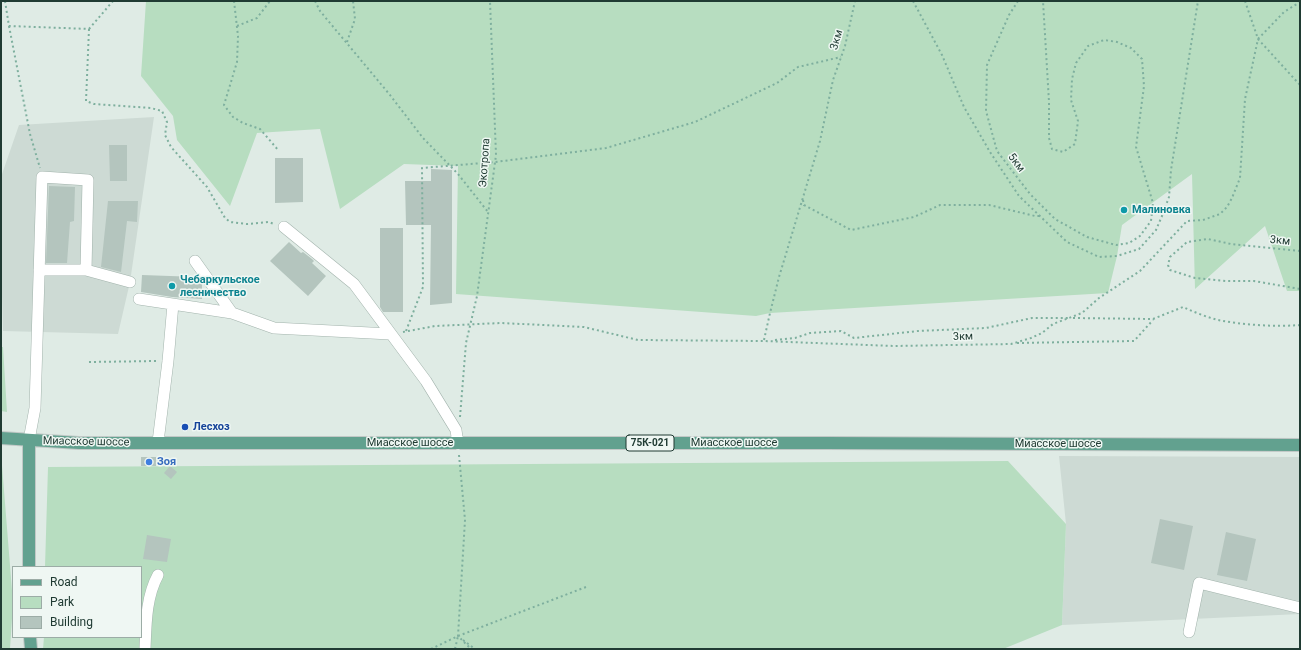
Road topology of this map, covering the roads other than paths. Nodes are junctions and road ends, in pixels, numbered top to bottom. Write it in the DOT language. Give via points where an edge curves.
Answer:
graph roads {
  1 [pos="284,227"];
  2 [pos="195,261"];
  3 [pos="39,270"];
  4 [pos="86,270"];
  5 [pos="130,282"];
  6 [pos="139,299"];
  7 [pos="173,304"];
  8 [pos="232,314"];
  9 [pos="390,334"];
  10 [pos="1,438"];
  11 [pos="29,440"];
  12 [pos="158,442"];
  13 [pos="458,444"];
  14 [pos="1300,445"];
  15 [pos="30,566"];
  16 [pos="158,575"];
  17 [pos="1300,608"];
  18 [pos="1189,632"];
  19 [pos="30,638"];
  20 [pos="31,649"];
  21 [pos="145,649"];
  1 -- 9 [label="street" via="354,284"];
  2 -- 8 [label="street"];
  3 -- 4 [label="street"];
  3 -- 4 [label="street" via="42,177 88,180"];
  3 -- 11 [label="street" via="35,408"];
  4 -- 5 [label="street"];
  6 -- 7 [label="street"];
  7 -- 8 [label="street"];
  7 -- 12 [label="street"];
  8 -- 9 [label="street" via="274,328"];
  9 -- 13 [label="street" via="426,381 456,430"];
  10 -- 11 [label="main road, Миасское шоссе / 75К-021"];
  11 -- 12 [label="main road, Миасское шоссе / 75К-021" via="79,443"];
  11 -- 15 [label="main road"];
  12 -- 13 [label="main road, Миасское шоссе / 75К-021"];
  13 -- 14 [label="main road, Миасское шоссе / 75К-021"];
  16 -- 21 [label="street" via="152,586"];
  17 -- 18 [label="street" via="1199,583"];
  19 -- 20 [label="main road"];
}
